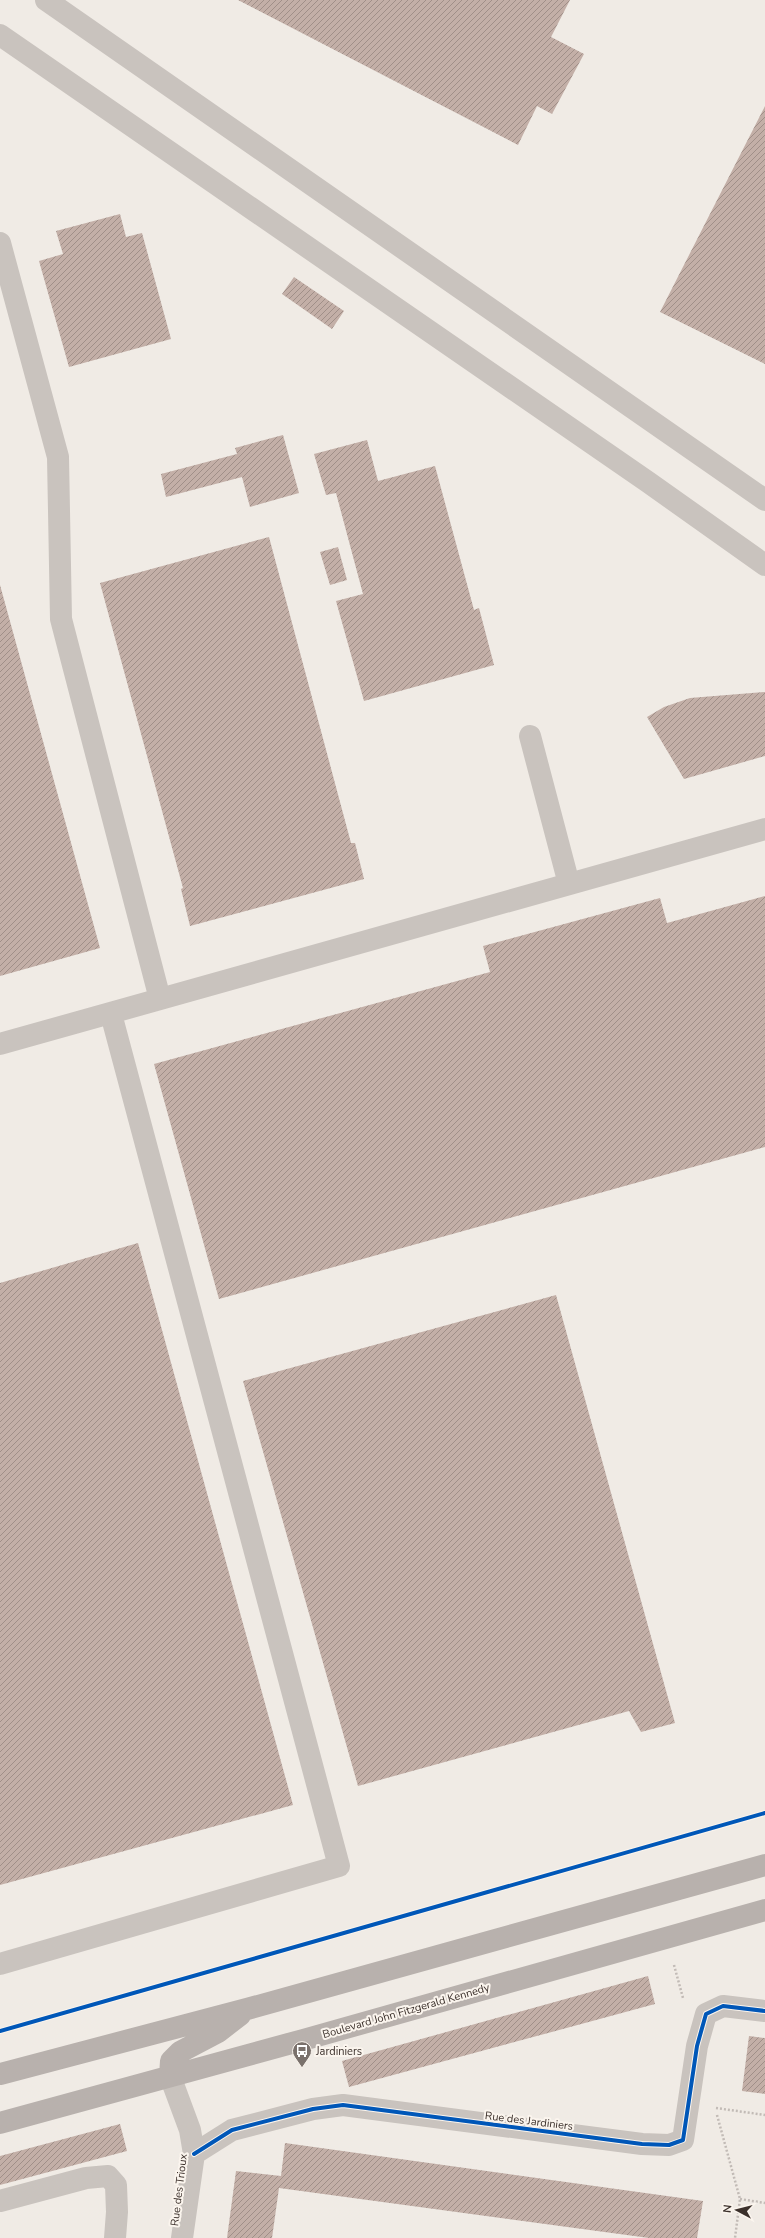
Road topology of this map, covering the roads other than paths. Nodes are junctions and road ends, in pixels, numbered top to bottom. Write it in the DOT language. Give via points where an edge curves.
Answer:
graph roads {
  1 [pos="46,0"];
  2 [pos="0,35"];
  3 [pos="0,243"];
  4 [pos="765,500"];
  5 [pos="765,565"];
  6 [pos="530,736"];
  7 [pos="765,829"];
  8 [pos="569,884"];
  9 [pos="160,999"];
  10 [pos="111,1014"];
  11 [pos="0,1044"];
  12 [pos="765,1865"];
  13 [pos="765,1910"];
  14 [pos="0,1964"];
  15 [pos="247,2009"];
  16 [pos="765,2012"];
  17 [pos="0,2074"];
  18 [pos="170,2076"];
  19 [pos="0,2123"];
  20 [pos="194,2154"];
  21 [pos="0,2201"];
  22 [pos="115,2238"];
  23 [pos="182,2238"];
  1 -- 4 [label="street"];
  2 -- 5 [label="street"];
  3 -- 9 [label="street" via="58,457 61,619"];
  6 -- 8 [label="street"];
  7 -- 8 [label="street"];
  8 -- 9 [label="street"];
  9 -- 10 [label="street"];
  10 -- 11 [label="street"];
  10 -- 14 [label="street" via="339,1866"];
  12 -- 15 [label="main road"];
  13 -- 18 [label="main road, Boulevard John Fitzgerald Kennedy"];
  15 -- 17 [label="main road"];
  15 -- 18 [label="main road" via="218,2032 180,2052 171,2061"];
  16 -- 20 [label="street, Rue des Jardiniers" via="723,2006 706,2014 697,2046 683,2140 670,2145 642,2144 343,2105 313,2109 232,2130"];
  18 -- 19 [label="main road, Boulevard John Fitzgerald Kennedy"];
  18 -- 20 [label="street, Rue des Trioux" via="190,2130"];
  20 -- 23 [label="street, Rue des Trioux"];
  21 -- 22 [label="street" via="86,2178 108,2176 116,2185 118,2212"];
}
